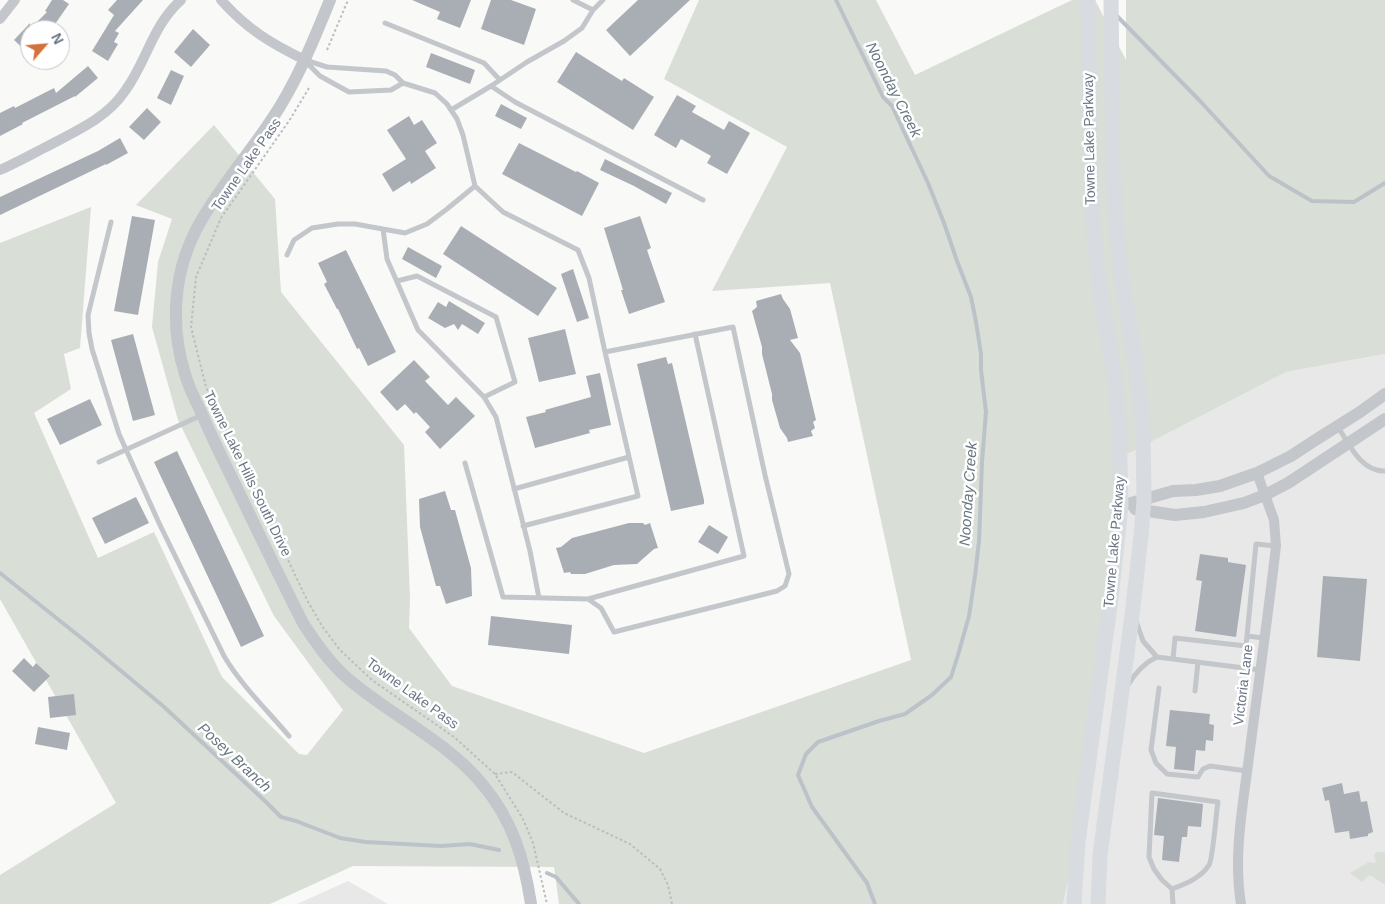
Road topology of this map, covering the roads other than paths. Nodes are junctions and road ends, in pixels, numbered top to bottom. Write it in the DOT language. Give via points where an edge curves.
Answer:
graph roads {
  1 [pos="15,0"];
  2 [pos="181,0"];
  3 [pos="221,0"];
  4 [pos="330,0"];
  5 [pos="572,0"];
  6 [pos="603,0"];
  7 [pos="1088,0"];
  8 [pos="1111,0"];
  9 [pos="593,10"];
  10 [pos="0,19"];
  11 [pos="385,22"];
  12 [pos="305,60"];
  13 [pos="500,80"];
  14 [pos="403,83"];
  15 [pos="491,86"];
  16 [pos="451,110"];
  17 [pos="0,170"];
  18 [pos="475,186"];
  19 [pos="703,200"];
  20 [pos="111,222"];
  21 [pos="383,229"];
  22 [pos="287,255"];
  23 [pos="397,281"];
  24 [pos="695,334"];
  25 [pos="605,352"];
  26 [pos="1385,394"];
  27 [pos="484,397"];
  28 [pos="202,415"];
  29 [pos="1385,419"];
  30 [pos="1338,426"];
  31 [pos="1349,442"];
  32 [pos="126,450"];
  33 [pos="629,458"];
  34 [pos="99,462"];
  35 [pos="465,463"];
  36 [pos="1385,471"];
  37 [pos="1257,473"];
  38 [pos="514,489"];
  39 [pos="1265,495"];
  40 [pos="1144,505"];
  41 [pos="1121,506"];
  42 [pos="523,526"];
  43 [pos="1276,546"];
  44 [pos="539,598"];
  45 [pos="588,599"];
  46 [pos="1133,610"];
  47 [pos="1247,636"];
  48 [pos="1264,638"];
  49 [pos="1157,657"];
  50 [pos="1173,659"];
  51 [pos="1198,662"];
  52 [pos="1260,670"];
  53 [pos="1159,688"];
  54 [pos="1195,691"];
  55 [pos="1121,696"];
  56 [pos="288,736"];
  57 [pos="1247,771"];
  58 [pos="1172,889"];
  59 [pos="1100,901"];
  60 [pos="531,904"];
  61 [pos="1074,904"];
  62 [pos="1173,904"];
  63 [pos="1241,904"];
  1 -- 10 [label="street"];
  2 -- 17 [label="street" via="156,32 130,84 109,110 89,124"];
  3 -- 12 [label="street" via="258,34"];
  4 -- 12 [label="street, Towne Lake Hills South Drive"];
  5 -- 9 [label="lane"];
  6 -- 9 [label="lane"];
  7 -- 41 [label="main road, Towne Lake Parkway" via="1092,216 1115,379"];
  8 -- 40 [label="main road, Towne Lake Parkway" via="1118,245 1140,393"];
  9 -- 13 [label="lane" via="582,28 564,42"];
  11 -- 13 [label="lane" via="484,63"];
  12 -- 14 [label="lane" via="326,67 386,71"];
  12 -- 14 [label="lane" via="320,76 349,92 391,90"];
  12 -- 28 [label="street, Towne Lake Hills South Drive" via="270,122 200,222 183,263 177,294 177,333 185,374"];
  13 -- 15 [label="lane"];
  14 -- 16 [label="lane" via="435,94"];
  15 -- 16 [label="lane"];
  15 -- 19 [label="lane" via="515,102"];
  16 -- 18 [label="lane" via="464,135"];
  18 -- 21 [label="lane" via="427,224 405,233"];
  18 -- 25 [label="lane" via="503,212 578,250 589,278"];
  20 -- 32 [label="lane" via="88,315 89,333"];
  21 -- 22 [label="lane" via="355,224 312,228 294,240"];
  21 -- 23 [label="lane" via="387,259"];
  23 -- 27 [label="lane" via="418,330"];
  23 -- 27 [label="lane" via="417,276 496,318 515,382"];
  24 -- 25 [label="lane"];
  24 -- 45 [label="lane" via="744,556"];
  24 -- 45 [label="lane" via="733,327 789,574 785,586 614,632 601,608"];
  25 -- 33 [label="lane"];
  26 -- 30 [label="street"];
  27 -- 38 [label="lane" via="496,417"];
  28 -- 32 [label="lane"];
  28 -- 60 [label="street, Towne Lake Hills South Drive" via="312,638 344,676 433,740 483,785 503,814 516,842"];
  29 -- 31 [label="street"];
  30 -- 31 [label="lane"];
  30 -- 37 [label="street"];
  31 -- 36 [label="lane" via="1368,467"];
  31 -- 39 [label="street"];
  32 -- 34 [label="lane"];
  32 -- 56 [label="lane" via="224,656"];
  33 -- 38 [label="lane"];
  33 -- 42 [label="lane" via="638,496"];
  35 -- 44 [label="lane" via="503,597"];
  37 -- 39 [label="street, Victoria Lane"];
  37 -- 40 [label="street" via="1220,486 1174,491"];
  38 -- 42 [label="lane"];
  39 -- 40 [label="street" via="1224,508 1175,515"];
  39 -- 43 [label="street, Victoria Lane" via="1274,520"];
  40 -- 41 [label="street"];
  40 -- 46 [label="main road, Towne Lake Parkway"];
  41 -- 61 [label="main road, Towne Lake Parkway" via="1078,842"];
  42 -- 44 [label="lane"];
  43 -- 47 [label="lane" via="1256,544"];
  43 -- 48 [label="street, Victoria Lane"];
  44 -- 45 [label="lane"];
  46 -- 49 [label="lane" via="1143,641"];
  46 -- 55 [label="main road, Towne Lake Parkway"];
  47 -- 48 [label="lane"];
  47 -- 50 [label="lane" via="1246,646 1176,638"];
  48 -- 52 [label="street, Victoria Lane"];
  49 -- 50 [label="lane"];
  49 -- 55 [label="lane" via="1140,670"];
  50 -- 51 [label="lane"];
  51 -- 52 [label="lane"];
  51 -- 54 [label="lane"];
  52 -- 57 [label="street, Victoria Lane"];
  53 -- 57 [label="lane" via="1151,750 1156,763 1167,774 1198,777 1210,766"];
  55 -- 59 [label="main road, Towne Lake Parkway" via="1100,855"];
  57 -- 63 [label="street, Victoria Lane" via="1238,860"];
  58 -- 58 [label="lane" via="1200,874 1210,864 1218,802 1152,793 1149,857 1154,870"];
  58 -- 62 [label="lane"];
}
